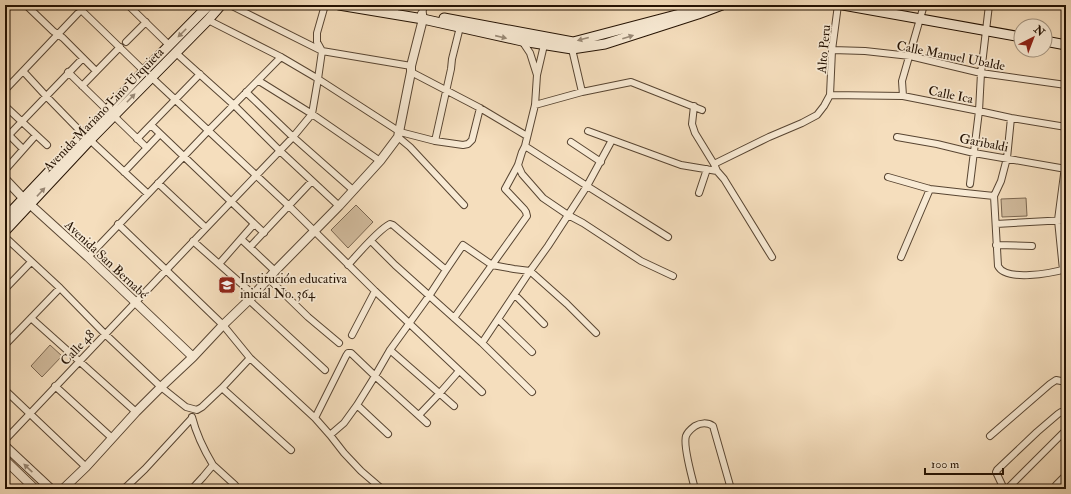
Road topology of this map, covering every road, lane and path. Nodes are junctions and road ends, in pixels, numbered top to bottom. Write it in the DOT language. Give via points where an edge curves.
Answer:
graph roads {
  1 [pos="10,5"];
  2 [pos="26,5"];
  3 [pos="76,5"];
  4 [pos="128,5"];
  5 [pos="209,5"];
  6 [pos="221,5"];
  7 [pos="230,5"];
  8 [pos="324,5"];
  9 [pos="339,5"];
  10 [pos="379,5"];
  11 [pos="716,5"];
  12 [pos="722,5"];
  13 [pos="838,5"];
  14 [pos="844,5"];
  15 [pos="924,5"];
  16 [pos="989,5"];
  17 [pos="5,10"];
  18 [pos="81,10"];
  19 [pos="423,12"];
  20 [pos="919,19"];
  21 [pos="208,20"];
  22 [pos="146,22"];
  23 [pos="460,27"];
  24 [pos="986,30"];
  25 [pos="58,35"];
  26 [pos="1013,35"];
  27 [pos="522,41"];
  28 [pos="126,42"];
  29 [pos="1053,43"];
  30 [pos="169,45"];
  31 [pos="544,45"];
  32 [pos="1066,45"];
  33 [pos="120,47"];
  34 [pos="572,49"];
  35 [pos="832,50"];
  36 [pos="322,51"];
  37 [pos="176,53"];
  38 [pos="910,56"];
  39 [pos="281,57"];
  40 [pos="82,58"];
  41 [pos="411,69"];
  42 [pos="23,71"];
  43 [pos="96,71"];
  44 [pos="68,72"];
  45 [pos="981,73"];
  46 [pos="148,74"];
  47 [pos="200,74"];
  48 [pos="537,75"];
  49 [pos="318,80"];
  50 [pos="259,81"];
  51 [pos="1066,85"];
  52 [pos="82,86"];
  53 [pos="5,90"];
  54 [pos="446,90"];
  55 [pos="246,92"];
  56 [pos="582,92"];
  57 [pos="830,95"];
  58 [pos="46,96"];
  59 [pos="903,96"];
  60 [pos="175,100"];
  61 [pos="234,105"];
  62 [pos="535,105"];
  63 [pos="5,106"];
  64 [pos="694,106"];
  65 [pos="480,108"];
  66 [pos="702,110"];
  67 [pos="979,111"];
  68 [pos="111,113"];
  69 [pos="312,114"];
  70 [pos="1011,118"];
  71 [pos="21,122"];
  72 [pos="151,125"];
  73 [pos="1066,127"];
  74 [pos="208,131"];
  75 [pos="588,131"];
  76 [pos="7,133"];
  77 [pos="160,134"];
  78 [pos="36,135"];
  79 [pos="399,135"];
  80 [pos="527,136"];
  81 [pos="294,137"];
  82 [pos="897,137"];
  83 [pos="87,138"];
  84 [pos="137,139"];
  85 [pos="612,140"];
  86 [pos="435,141"];
  87 [pos="571,142"];
  88 [pos="47,145"];
  89 [pos="525,146"];
  90 [pos="147,148"];
  91 [pos="23,149"];
  92 [pos="280,151"];
  93 [pos="974,153"];
  94 [pos="183,157"];
  95 [pos="1007,158"];
  96 [pos="1066,159"];
  97 [pos="380,161"];
  98 [pos="601,162"];
  99 [pos="714,164"];
  100 [pos="518,165"];
  101 [pos="706,169"];
  102 [pos="1065,169"];
  103 [pos="5,170"];
  104 [pos="717,171"];
  105 [pos="124,172"];
  106 [pos="256,176"];
  107 [pos="888,178"];
  108 [pos="5,179"];
  109 [pos="312,181"];
  110 [pos="158,183"];
  111 [pos="970,184"];
  112 [pos="587,186"];
  113 [pos="930,189"];
  114 [pos="353,190"];
  115 [pos="699,193"];
  116 [pos="148,194"];
  117 [pos="994,196"];
  118 [pos="27,201"];
  119 [pos="230,202"];
  120 [pos="289,206"];
  121 [pos="339,206"];
  122 [pos="464,206"];
  123 [pos="568,215"];
  124 [pos="5,218"];
  125 [pos="1058,220"];
  126 [pos="1066,220"];
  127 [pos="118,224"];
  128 [pos="254,224"];
  129 [pos="996,224"];
  130 [pos="206,228"];
  131 [pos="5,231"];
  132 [pos="314,231"];
  133 [pos="264,234"];
  134 [pos="5,237"];
  135 [pos="668,237"];
  136 [pos="241,239"];
  137 [pos="371,240"];
  138 [pos="193,241"];
  139 [pos="996,245"];
  140 [pos="1032,246"];
  141 [pos="250,247"];
  142 [pos="88,257"];
  143 [pos="772,257"];
  144 [pos="901,257"];
  145 [pos="31,262"];
  146 [pos="219,264"];
  147 [pos="348,265"];
  148 [pos="492,265"];
  149 [pos="166,270"];
  150 [pos="446,270"];
  151 [pos="1064,270"];
  152 [pos="275,271"];
  153 [pos="530,271"];
  154 [pos="673,276"];
  155 [pos="268,279"];
  156 [pos="60,288"];
  157 [pos="5,289"];
  158 [pos="375,291"];
  159 [pos="515,295"];
  160 [pos="429,296"];
  161 [pos="251,298"];
  162 [pos="135,302"];
  163 [pos="31,318"];
  164 [pos="454,318"];
  165 [pos="498,319"];
  166 [pos="409,323"];
  167 [pos="544,324"];
  168 [pos="224,325"];
  169 [pos="596,333"];
  170 [pos="105,334"];
  171 [pos="352,335"];
  172 [pos="339,343"];
  173 [pos="482,343"];
  174 [pos="5,345"];
  175 [pos="390,350"];
  176 [pos="532,352"];
  177 [pos="192,357"];
  178 [pos="250,358"];
  179 [pos="80,361"];
  180 [pos="325,370"];
  181 [pos="459,370"];
  182 [pos="376,376"];
  183 [pos="1066,382"];
  184 [pos="55,386"];
  185 [pos="161,386"];
  186 [pos="222,388"];
  187 [pos="5,390"];
  188 [pos="482,392"];
  189 [pos="532,392"];
  190 [pos="439,394"];
  191 [pos="357,405"];
  192 [pos="454,406"];
  193 [pos="192,409"];
  194 [pos="136,412"];
  195 [pos="1066,412"];
  196 [pos="30,413"];
  197 [pos="419,415"];
  198 [pos="192,418"];
  199 [pos="315,418"];
  200 [pos="427,423"];
  201 [pos="1066,430"];
  202 [pos="388,434"];
  203 [pos="330,435"];
  204 [pos="990,436"];
  205 [pos="112,438"];
  206 [pos="5,440"];
  207 [pos="5,446"];
  208 [pos="291,450"];
  209 [pos="5,460"];
  210 [pos="213,465"];
  211 [pos="86,467"];
  212 [pos="1066,476"];
  213 [pos="235,485"];
  214 [pos="1056,485"];
  215 [pos="35,489"];
  216 [pos="51,489"];
  217 [pos="63,489"];
  218 [pos="124,489"];
  219 [pos="192,489"];
  220 [pos="382,489"];
  221 [pos="695,489"];
  222 [pos="731,489"];
  223 [pos="1005,489"];
  1 -- 17 [label="street"];
  2 -- 25 [label="street"];
  3 -- 18 [label="street"];
  4 -- 22 [label="street"];
  5 -- 30 [label="main road, Avenida Mariano Lino Urquieta, one-way"];
  6 -- 21 [label="main road, Avenida Mariano Lino Urquieta"];
  7 -- 36 [label="street"];
  8 -- 36 [label="street" via="317,33 317,42"];
  9 -- 19 [label="main road"];
  10 -- 19 [label="main road"];
  11 -- 19 [label="main road, one-way" via="574,42"];
  34 -- 12 [label="main road, one-way" via="605,44"];
  13 -- 35 [label="street, Alto Peru"];
  14 -- 20 [label="main road"];
  15 -- 20 [label="street"];
  16 -- 24 [label="street"];
  18 -- 25 [label="street"];
  18 -- 33 [label="street"];
  19 -- 23 [label="main road"];
  19 -- 41 [label="street"];
  20 -- 24 [label="main road"];
  20 -- 38 [label="street"];
  21 -- 37 [label="main road, Avenida Mariano Lino Urquieta"];
  21 -- 39 [label="street"];
  22 -- 28 [label="street"];
  22 -- 30 [label="street"];
  23 -- 27 [label="main road, one-way"];
  23 -- 54 [label="street"];
  24 -- 26 [label="main road"];
  24 -- 45 [label="street"];
  25 -- 40 [label="street"];
  25 -- 42 [label="street"];
  27 -- 31 [label="main road"];
  27 -- 48 [label="street" via="530,53"];
  29 -- 32 [label="main road"];
  30 -- 46 [label="main road, Avenida Mariano Lino Urquieta"];
  31 -- 34 [label="main road"];
  31 -- 48 [label="street"];
  33 -- 43 [label="street"];
  33 -- 46 [label="street"];
  34 -- 56 [label="street"];
  35 -- 38 [label="street, Calle Manuel Ubalde"];
  35 -- 57 [label="street, Alto Peru"];
  36 -- 41 [label="street"];
  36 -- 49 [label="street"];
  37 -- 46 [label="main road, Avenida Mariano Lino Urquieta"];
  37 -- 47 [label="street"];
  38 -- 45 [label="street, Calle Manuel Ubalde"];
  38 -- 59 [label="street" via="902,81"];
  39 -- 49 [label="street"];
  39 -- 50 [label="street"];
  40 -- 43 [label="street"];
  40 -- 44 [label="street"];
  41 -- 54 [label="street"];
  41 -- 79 [label="street"];
  42 -- 53 [label="street"];
  42 -- 58 [label="street"];
  43 -- 52 [label="street"];
  44 -- 52 [label="street"];
  44 -- 58 [label="street"];
  45 -- 51 [label="street, Calle Manuel Ubalde"];
  45 -- 67 [label="street"];
  46 -- 60 [label="street"];
  46 -- 68 [label="main road, Avenida Mariano Lino Urquieta"];
  47 -- 60 [label="street"];
  47 -- 61 [label="street"];
  48 -- 62 [label="street"];
  49 -- 69 [label="street"];
  49 -- 79 [label="street"];
  50 -- 55 [label="street"];
  50 -- 69 [label="street"];
  52 -- 68 [label="street"];
  54 -- 65 [label="street"];
  54 -- 86 [label="street"];
  55 -- 61 [label="street"];
  55 -- 81 [label="street"];
  56 -- 62 [label="street"];
  56 -- 64 [label="street" via="630,82"];
  57 -- 59 [label="street, Calle Ica"];
  57 -- 99 [label="street" via="817,115"];
  58 -- 71 [label="street"];
  58 -- 83 [label="street"];
  59 -- 67 [label="street, Calle Ica"];
  60 -- 72 [label="street"];
  60 -- 74 [label="street"];
  61 -- 74 [label="street"];
  61 -- 92 [label="street"];
  62 -- 80 [label="street"];
  63 -- 71 [label="street"];
  64 -- 66 [label="street"];
  64 -- 99 [label="street" via="692,124 695,133"];
  65 -- 80 [label="street"];
  65 -- 86 [label="street" via="471,142 463,145"];
  67 -- 70 [label="street, Calle Ica"];
  67 -- 93 [label="street"];
  68 -- 83 [label="main road, Avenida Mariano Lino Urquieta"];
  68 -- 84 [label="street"];
  69 -- 81 [label="street, Calle 48"];
  69 -- 97 [label="street"];
  70 -- 73 [label="street, Calle Ica"];
  70 -- 95 [label="street"];
  71 -- 76 [label="street"];
  71 -- 78 [label="street"];
  72 -- 77 [label="street"];
  72 -- 84 [label="street"];
  74 -- 94 [label="street"];
  74 -- 106 [label="street"];
  75 -- 85 [label="street"];
  76 -- 91 [label="street"];
  77 -- 90 [label="street"];
  77 -- 94 [label="street"];
  78 -- 88 [label="street"];
  78 -- 91 [label="street"];
  79 -- 86 [label="street"];
  79 -- 97 [label="street"];
  79 -- 122 [label="street"];
  80 -- 89 [label="street"];
  81 -- 92 [label="street, Calle 48"];
  81 -- 114 [label="street"];
  82 -- 93 [label="street, Garibaldi"];
  83 -- 105 [label="street"];
  83 -- 118 [label="main road, Avenida Mariano Lino Urquieta"];
  84 -- 90 [label="street"];
  85 -- 98 [label="street"];
  85 -- 101 [label="street" via="681,165"];
  87 -- 98 [label="street"];
  89 -- 100 [label="street"];
  89 -- 112 [label="street"];
  90 -- 105 [label="street"];
  91 -- 103 [label="street"];
  92 -- 106 [label="street, Calle 48"];
  92 -- 109 [label="street"];
  93 -- 95 [label="street, Garibaldi"];
  93 -- 111 [label="street"];
  94 -- 110 [label="street"];
  94 -- 119 [label="street"];
  95 -- 102 [label="street, Garibaldi"];
  95 -- 117 [label="street"];
  96 -- 102 [label="street"];
  97 -- 114 [label="street"];
  98 -- 112 [label="street"];
  99 -- 104 [label="street"];
  100 -- 123 [label="street" via="522,174 543,198"];
  100 -- 148 [label="street" via="506,188 524,209 526,216"];
  101 -- 104 [label="street"];
  101 -- 115 [label="street"];
  102 -- 125 [label="street"];
  104 -- 143 [label="street"];
  105 -- 116 [label="street"];
  106 -- 119 [label="street, Calle 48"];
  106 -- 120 [label="street"];
  107 -- 113 [label="street"];
  108 -- 118 [label="street, Avenida San Bernabé"];
  109 -- 120 [label="street"];
  109 -- 121 [label="street"];
  110 -- 116 [label="street"];
  110 -- 130 [label="street"];
  112 -- 123 [label="street"];
  112 -- 135 [label="street"];
  113 -- 117 [label="street"];
  113 -- 144 [label="street"];
  114 -- 121 [label="street"];
  116 -- 127 [label="street"];
  117 -- 129 [label="street"];
  118 -- 124 [label="main road, Avenida Mariano Lino Urquieta"];
  118 -- 131 [label="main road, Avenida Mariano Lino Urquieta"];
  118 -- 142 [label="street, Avenida San Bernabé"];
  119 -- 128 [label="street"];
  119 -- 130 [label="street, Calle 48"];
  120 -- 132 [label="street"];
  120 -- 133 [label="street"];
  121 -- 132 [label="street"];
  123 -- 153 [label="street"];
  123 -- 154 [label="street" via="641,261"];
  125 -- 126 [label="street"];
  125 -- 129 [label="street"];
  125 -- 151 [label="street"];
  127 -- 142 [label="street"];
  127 -- 149 [label="street"];
  128 -- 133 [label="street"];
  128 -- 136 [label="street"];
  129 -- 139 [label="street"];
  130 -- 138 [label="street, Calle 48"];
  132 -- 147 [label="street"];
  132 -- 152 [label="street"];
  133 -- 141 [label="street"];
  134 -- 145 [label="street"];
  136 -- 141 [label="street"];
  136 -- 146 [label="street"];
  137 -- 147 [label="street"];
  137 -- 150 [label="street" via="387,226 393,225"];
  137 -- 160 [label="street"];
  138 -- 146 [label="street"];
  138 -- 149 [label="street, Calle 48"];
  139 -- 140 [label="street"];
  139 -- 151 [label="street" via="998,266 1003,271 1020,275 1041,275"];
  141 -- 152 [label="street"];
  142 -- 162 [label="street, Avenida San Bernabé"];
  145 -- 156 [label="street"];
  145 -- 157 [label="street"];
  146 -- 161 [label="street"];
  147 -- 158 [label="street"];
  148 -- 150 [label="street" via="463,246"];
  148 -- 153 [label="street"];
  148 -- 164 [label="street"];
  149 -- 162 [label="street, Calle 48"];
  149 -- 168 [label="street"];
  150 -- 160 [label="street"];
  152 -- 155 [label="street"];
  153 -- 159 [label="street"];
  153 -- 169 [label="street"];
  155 -- 161 [label="street"];
  155 -- 172 [label="street"];
  156 -- 163 [label="street"];
  156 -- 170 [label="street"];
  158 -- 166 [label="street"];
  158 -- 171 [label="street"];
  159 -- 165 [label="street"];
  159 -- 167 [label="street"];
  160 -- 164 [label="street"];
  160 -- 166 [label="street"];
  161 -- 168 [label="street"];
  161 -- 180 [label="street"];
  162 -- 170 [label="street, Calle 48"];
  162 -- 177 [label="street, Avenida San Bernabé"];
  163 -- 174 [label="street"];
  163 -- 179 [label="street"];
  164 -- 173 [label="street"];
  165 -- 173 [label="street"];
  165 -- 176 [label="street"];
  166 -- 175 [label="street"];
  166 -- 181 [label="street"];
  168 -- 177 [label="street"];
  168 -- 178 [label="street"];
  170 -- 179 [label="street, Calle 48"];
  170 -- 185 [label="street"];
  173 -- 189 [label="street"];
  175 -- 182 [label="street"];
  175 -- 190 [label="street"];
  177 -- 185 [label="street"];
  178 -- 186 [label="street"];
  178 -- 199 [label="street"];
  179 -- 184 [label="street, Calle 48"];
  179 -- 194 [label="street"];
  181 -- 188 [label="street"];
  181 -- 190 [label="street"];
  182 -- 191 [label="street"];
  182 -- 197 [label="street"];
  182 -- 199 [label="street" via="354,354 348,353"];
  183 -- 204 [label="street" via="1056,380 1050,384"];
  184 -- 196 [label="street, Calle 48"];
  184 -- 205 [label="street"];
  185 -- 193 [label="street"];
  185 -- 194 [label="street"];
  186 -- 193 [label="street" via="202,407"];
  186 -- 208 [label="street"];
  187 -- 196 [label="street"];
  190 -- 192 [label="street"];
  190 -- 197 [label="street"];
  191 -- 202 [label="street"];
  191 -- 203 [label="street" via="344,423"];
  193 -- 198 [label="street"];
  194 -- 205 [label="street"];
  195 -- 223 [label="street" via="1058,414 997,470"];
  196 -- 206 [label="street, Calle 48"];
  196 -- 211 [label="street"];
  197 -- 200 [label="street"];
  198 -- 210 [label="street"];
  198 -- 218 [label="street"];
  199 -- 203 [label="street"];
  201 -- 223 [label="street"];
  203 -- 220 [label="street" via="344,453"];
  205 -- 211 [label="street"];
  216 -- 207 [label="street, one-way"];
  209 -- 215 [label="street"];
  210 -- 213 [label="street"];
  210 -- 219 [label="street"];
  211 -- 217 [label="street"];
  212 -- 214 [label="street"];
  221 -- 222 [label="street" via="686,437 693,427 709,423 713,426"];
}
